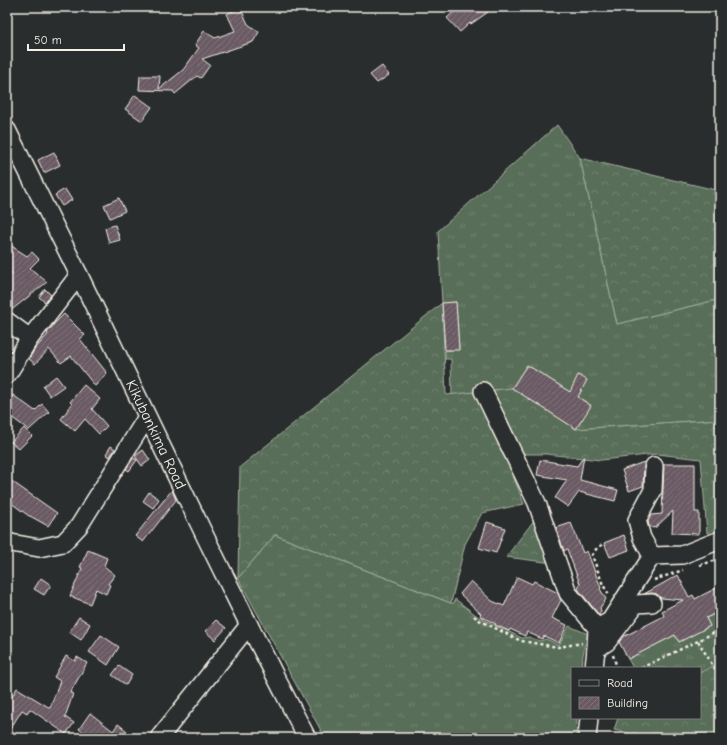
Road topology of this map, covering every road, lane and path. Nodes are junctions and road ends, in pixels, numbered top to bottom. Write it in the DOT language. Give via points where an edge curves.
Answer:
graph roads {
  1 [pos="7,130"];
  2 [pos="79,276"];
  3 [pos="7,320"];
  4 [pos="30,338"];
  5 [pos="7,375"];
  6 [pos="483,391"];
  7 [pos="147,417"];
  8 [pos="654,466"];
  9 [pos="720,540"];
  10 [pos="7,541"];
  11 [pos="602,545"];
  12 [pos="652,556"];
  13 [pos="720,559"];
  14 [pos="698,566"];
  15 [pos="690,568"];
  16 [pos="652,580"];
  17 [pos="652,603"];
  18 [pos="618,608"];
  19 [pos="474,616"];
  20 [pos="249,625"];
  21 [pos="720,629"];
  22 [pos="597,639"];
  23 [pos="698,641"];
  24 [pos="594,667"];
  25 [pos="643,667"];
  26 [pos="720,675"];
  27 [pos="589,719"];
  28 [pos="159,738"];
  29 [pos="308,738"];
  30 [pos="587,738"];
  1 -- 2 [label="street, Kikubankima Road"];
  2 -- 4 [label="street"];
  2 -- 7 [label="street, Kikubankima Road"];
  3 -- 4 [label="street"];
  4 -- 5 [label="street"];
  6 -- 22 [label="street" via="537,503 568,593"];
  7 -- 10 [label="street" via="79,526 63,543 39,548"];
  7 -- 20 [label="street, Kikubankima Road"];
  8 -- 12 [label="street" via="653,490 637,520 642,538"];
  9 -- 12 [label="street" via="682,555"];
  11 -- 18 [label="path" via="592,555 603,585"];
  12 -- 18 [label="street"];
  13 -- 14 [label="path"];
  15 -- 16 [label="path"];
  17 -- 22 [label="street" via="636,604 608,642"];
  18 -- 22 [label="street"];
  19 -- 22 [label="path" via="521,641 558,647"];
  20 -- 28 [label="street"];
  20 -- 29 [label="street, Kikubankima Road"];
  21 -- 23 [label="path"];
  22 -- 24 [label="street"];
  23 -- 25 [label="path"];
  23 -- 26 [label="path"];
  27 -- 30 [label="street"];
}
